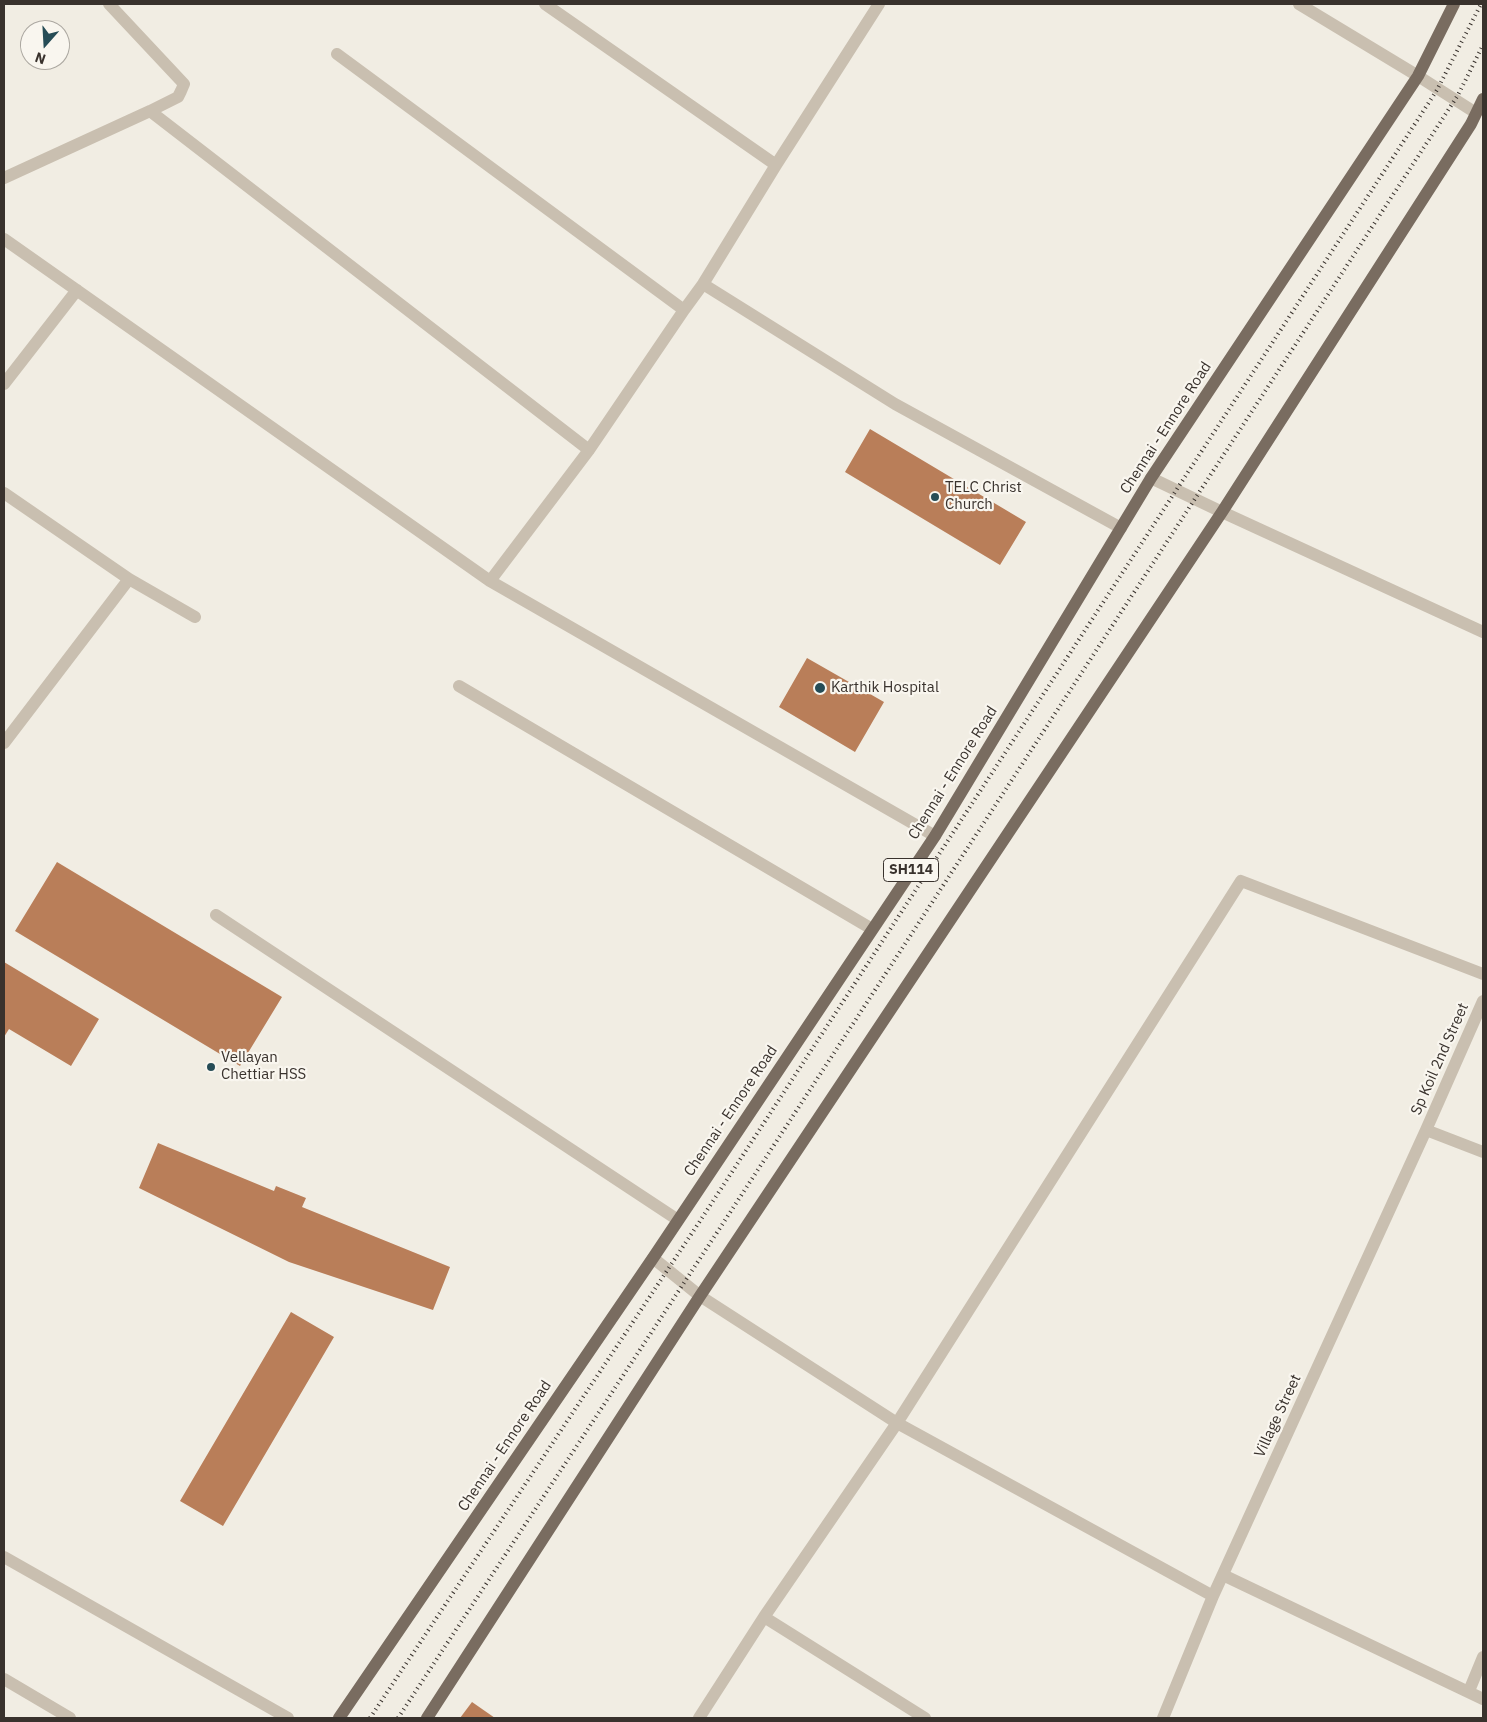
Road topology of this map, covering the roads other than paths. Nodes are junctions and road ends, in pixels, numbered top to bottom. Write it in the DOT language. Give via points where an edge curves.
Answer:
graph roads {
  1 [pos="127,4"];
  2 [pos="544,4"];
  3 [pos="879,4"];
  4 [pos="1299,4"];
  5 [pos="1454,4"];
  6 [pos="113,8"];
  7 [pos="336,54"];
  8 [pos="1418,76"];
  9 [pos="1483,99"];
  10 [pos="150,111"];
  11 [pos="1476,114"];
  12 [pos="776,165"];
  13 [pos="4,178"];
  14 [pos="4,239"];
  15 [pos="703,284"];
  16 [pos="77,290"];
  17 [pos="684,310"];
  18 [pos="4,384"];
  19 [pos="588,450"];
  20 [pos="1152,478"];
  21 [pos="4,493"];
  22 [pos="1222,512"];
  23 [pos="1121,528"];
  24 [pos="129,579"];
  25 [pos="490,581"];
  26 [pos="195,617"];
  27 [pos="1483,632"];
  28 [pos="459,686"];
  29 [pos="4,743"];
  30 [pos="935,836"];
  31 [pos="216,915"];
  32 [pos="872,929"];
  33 [pos="1483,974"];
  34 [pos="1483,1001"];
  35 [pos="1426,1130"];
  36 [pos="1483,1152"];
  37 [pos="678,1220"];
  38 [pos="653,1258"];
  39 [pos="700,1296"];
  40 [pos="897,1423"];
  41 [pos="4,1557"];
  42 [pos="1223,1575"];
  43 [pos="1213,1596"];
  44 [pos="764,1617"];
  45 [pos="1483,1657"];
  46 [pos="4,1679"];
  47 [pos="1469,1691"];
  48 [pos="1483,1699"];
  49 [pos="70,1718"];
  50 [pos="288,1718"];
  51 [pos="339,1718"];
  52 [pos="427,1718"];
  53 [pos="699,1718"];
  54 [pos="925,1718"];
  55 [pos="1163,1718"];
  1 -- 6 [label="street"];
  2 -- 12 [label="street"];
  3 -- 12 [label="street"];
  4 -- 8 [label="street"];
  5 -- 8 [label="main road, Chennai - Ennore Road / SH114"];
  6 -- 10 [label="street" via="184,84 178,97"];
  7 -- 17 [label="street"];
  8 -- 11 [label="street"];
  8 -- 20 [label="main road, Chennai - Ennore Road / SH114"];
  9 -- 11 [label="main road"];
  10 -- 13 [label="street"];
  10 -- 19 [label="street"];
  11 -- 22 [label="main road"];
  12 -- 15 [label="street"];
  14 -- 16 [label="street"];
  15 -- 17 [label="street"];
  15 -- 23 [label="street" via="895,404"];
  16 -- 18 [label="street"];
  16 -- 25 [label="street"];
  17 -- 19 [label="street"];
  19 -- 25 [label="street"];
  20 -- 22 [label="street"];
  20 -- 23 [label="main road, Chennai - Ennore Road / SH114"];
  21 -- 24 [label="street"];
  22 -- 27 [label="street"];
  22 -- 39 [label="main road"];
  23 -- 30 [label="main road, Chennai - Ennore Road / SH114"];
  24 -- 26 [label="street"];
  24 -- 29 [label="street"];
  25 -- 30 [label="street"];
  28 -- 32 [label="street"];
  30 -- 32 [label="main road, Chennai - Ennore Road / SH114"];
  31 -- 37 [label="street"];
  32 -- 37 [label="main road, Chennai - Ennore Road / SH114"];
  33 -- 40 [label="street" via="1241,881"];
  34 -- 35 [label="street, Sp Koil 2nd Street"];
  35 -- 36 [label="street"];
  35 -- 42 [label="street, Village Street"];
  37 -- 38 [label="main road, Chennai - Ennore Road / SH114"];
  38 -- 39 [label="street"];
  38 -- 51 [label="main road, Chennai - Ennore Road / SH114"];
  39 -- 40 [label="street"];
  39 -- 52 [label="main road"];
  40 -- 43 [label="street"];
  40 -- 44 [label="street"];
  41 -- 50 [label="street"];
  42 -- 43 [label="street, Village Street"];
  42 -- 47 [label="street"];
  43 -- 55 [label="street, Village Street"];
  44 -- 53 [label="street"];
  44 -- 54 [label="street"];
  45 -- 47 [label="street"];
  46 -- 49 [label="street"];
  47 -- 48 [label="street"];
}
